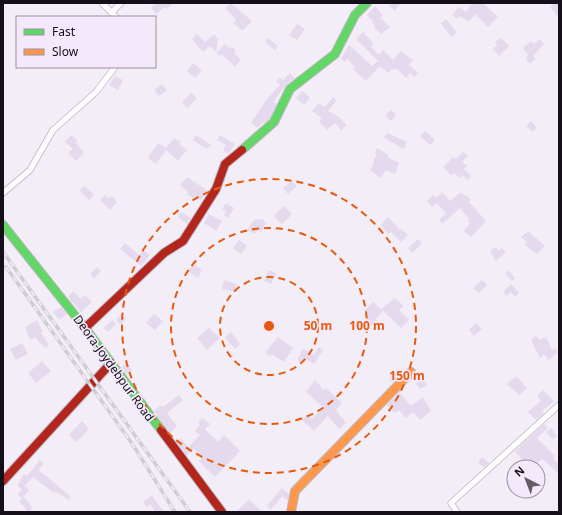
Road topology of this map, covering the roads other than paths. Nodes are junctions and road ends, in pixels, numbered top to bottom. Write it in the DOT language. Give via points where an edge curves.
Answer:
graph roads {
  1 [pos="102,3"];
  2 [pos="121,3"];
  3 [pos="367,3"];
  4 [pos="112,12"];
  5 [pos="115,16"];
  6 [pos="113,68"];
  7 [pos="3,193"];
  8 [pos="3,225"];
  9 [pos="85,328"];
  10 [pos="111,363"];
  11 [pos="411,372"];
  12 [pos="559,405"];
  13 [pos="3,481"];
  14 [pos="222,512"];
  15 [pos="291,512"];
  16 [pos="456,512"];
  1 -- 4 [label="street"];
  2 -- 4 [label="street"];
  3 -- 9 [label="street" via="355,15 335,54 290,89 274,122 225,164 216,189 183,241 164,253"];
  4 -- 5 [label="street"];
  6 -- 7 [label="street" via="96,92 53,130 30,170"];
  8 -- 9 [label="street, Deora-Joydebpur Road"];
  9 -- 10 [label="street, Deora-Joydebpur Road"];
  10 -- 13 [label="street"];
  10 -- 14 [label="street, Deora-Joydebpur Road"];
  11 -- 15 [label="street" via="295,491"];
  12 -- 16 [label="street" via="451,503"];
}
